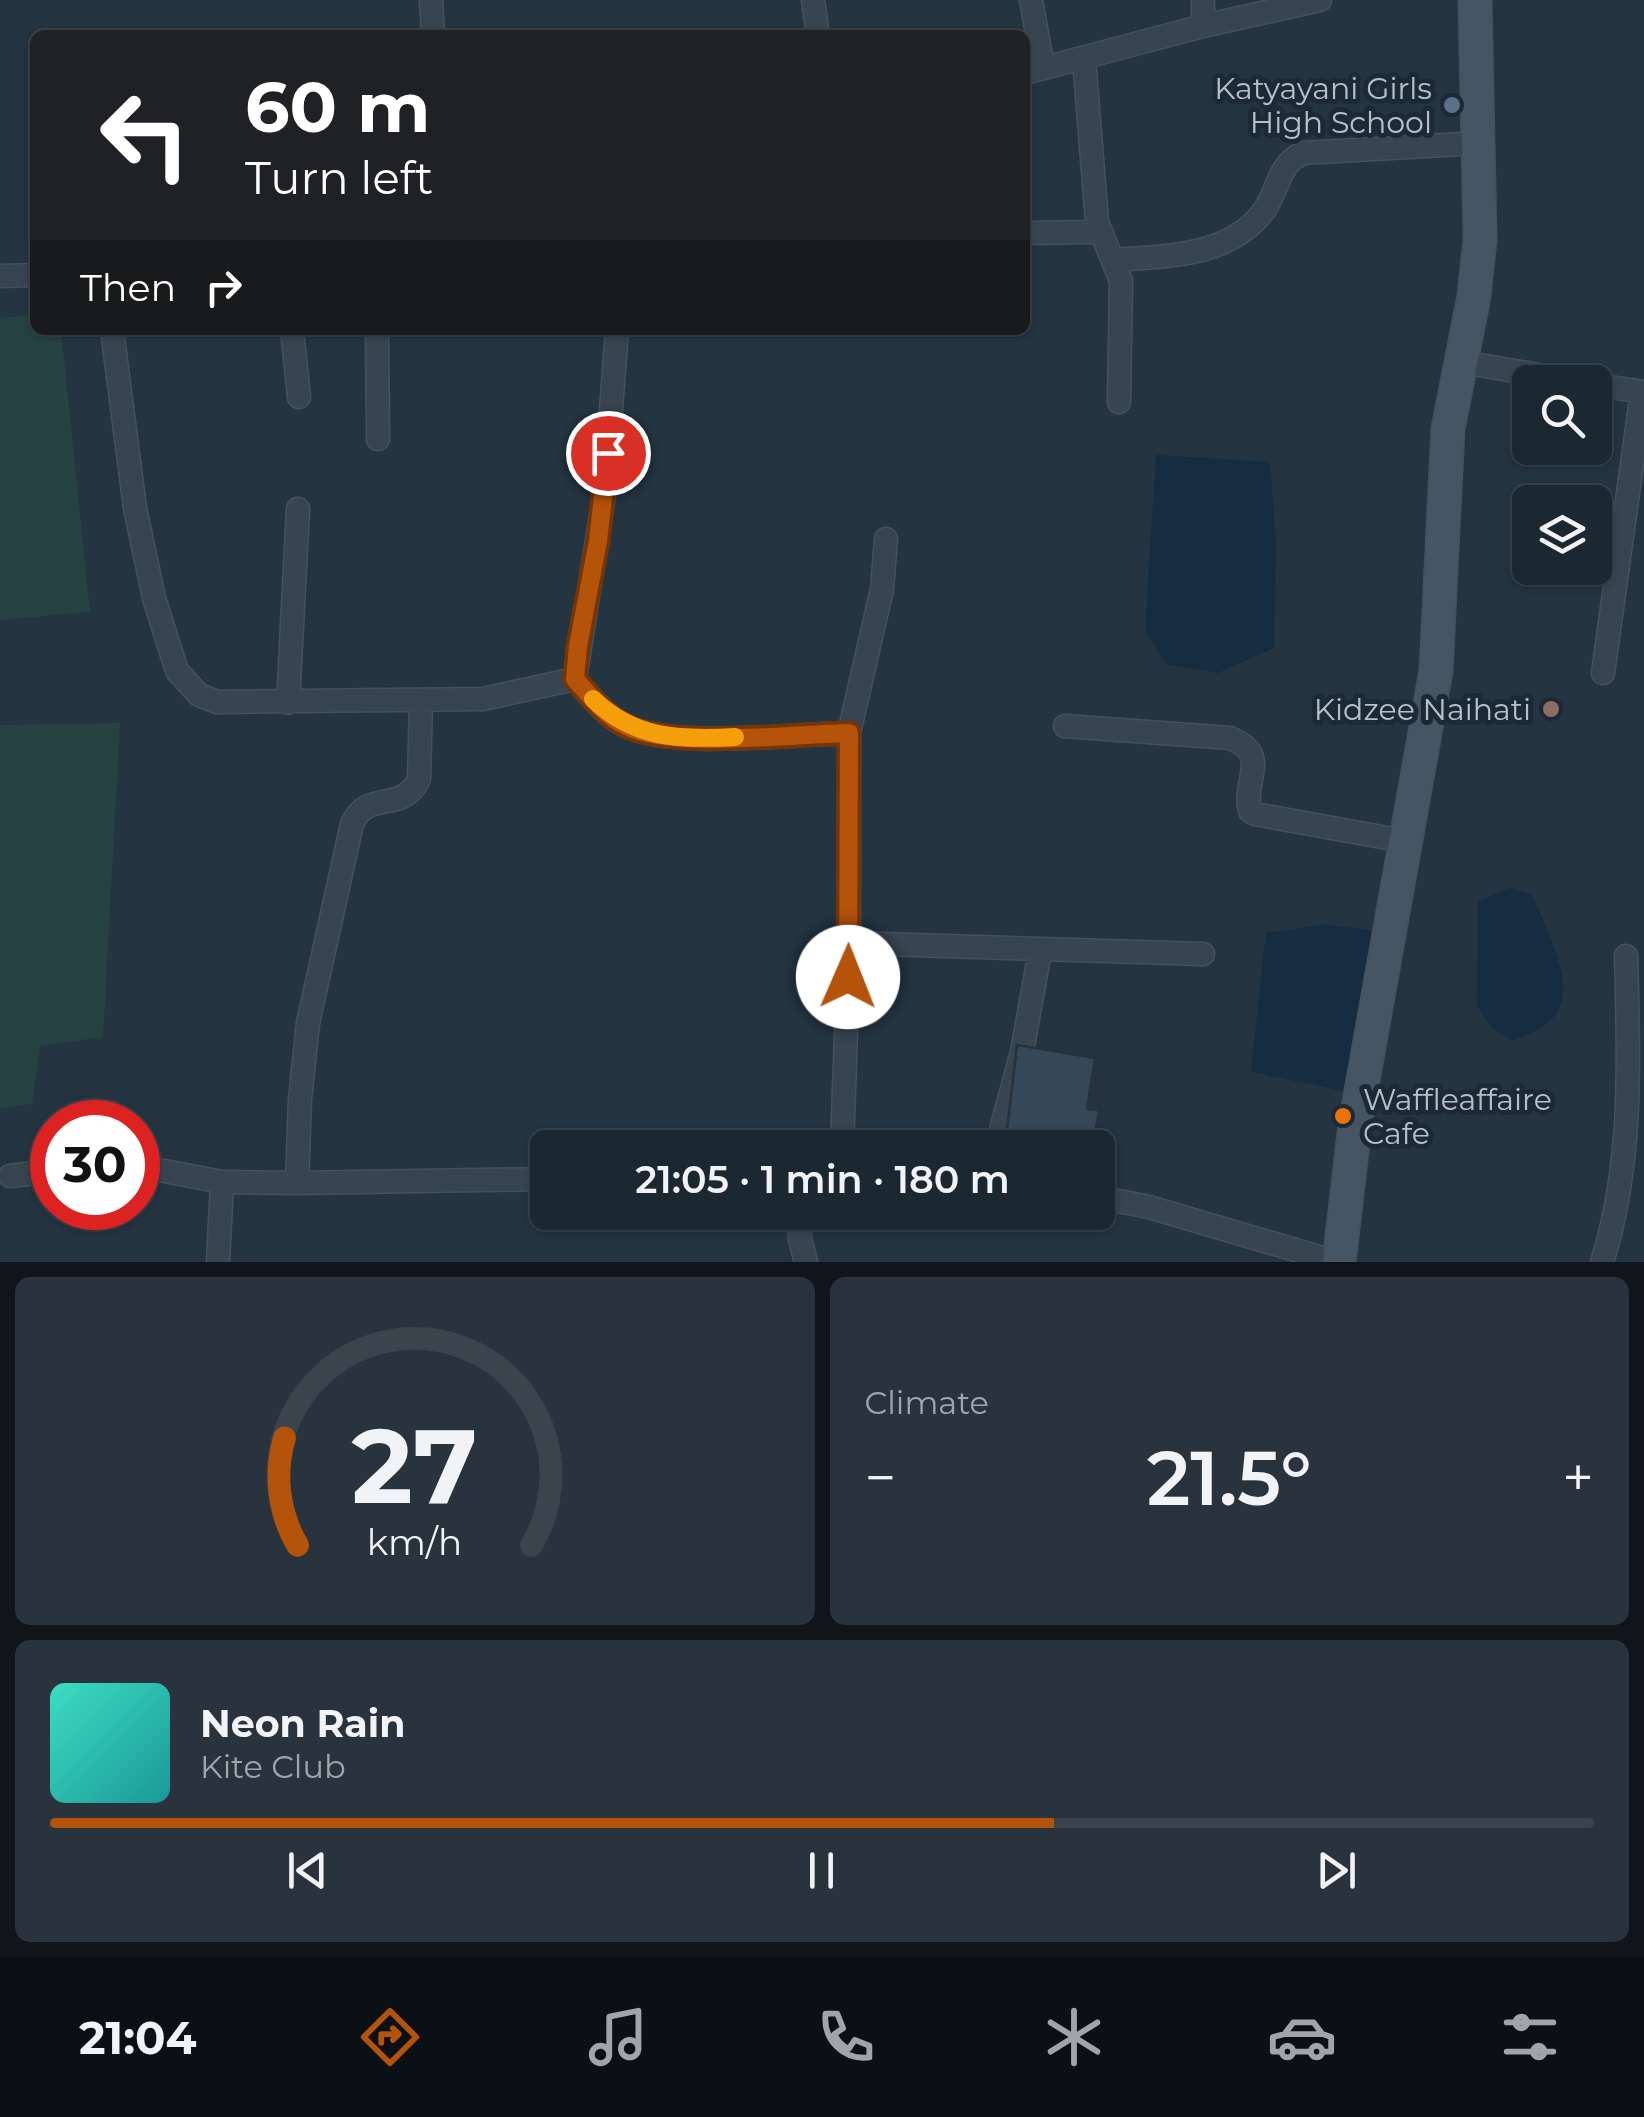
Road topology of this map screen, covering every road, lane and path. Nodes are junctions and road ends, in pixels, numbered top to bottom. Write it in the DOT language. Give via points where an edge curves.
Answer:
graph roads {
  1 [pos="430,0"];
  2 [pos="813,0"];
  3 [pos="1031,0"];
  4 [pos="1203,0"];
  5 [pos="1320,0"];
  6 [pos="1475,0"];
  7 [pos="1203,26"];
  8 [pos="433,30"];
  9 [pos="817,30"];
  10 [pos="1084,58"];
  11 [pos="1034,70"];
  12 [pos="1479,144"];
  13 [pos="1100,232"];
  14 [pos="1030,233"];
  15 [pos="1115,260"];
  16 [pos="30,275"];
  17 [pos="0,276"];
  18 [pos="113,335"];
  19 [pos="293,335"];
  20 [pos="377,335"];
  21 [pos="617,335"];
  22 [pos="1462,362"];
  23 [pos="1512,370"];
  24 [pos="1612,388"];
  25 [pos="1643,392"];
  26 [pos="299,397"];
  27 [pos="1119,402"];
  28 [pos="378,439"];
  29 [pos="298,509"];
  30 [pos="886,540"];
  31 [pos="1603,673"];
  32 [pos="575,679"];
  33 [pos="421,702"];
  34 [pos="288,703"];
  35 [pos="1065,726"];
  36 [pos="849,733"];
  37 [pos="1404,841"];
  38 [pos="848,942"];
  39 [pos="1040,951"];
  40 [pos="1203,954"];
  41 [pos="1626,956"];
  42 [pos="1635,1086"];
  43 [pos="843,1130"];
  44 [pos="1001,1130"];
  45 [pos="160,1170"];
  46 [pos="30,1174"];
  47 [pos="10,1176"];
  48 [pos="530,1179"];
  49 [pos="222,1182"];
  50 [pos="297,1182"];
  51 [pos="1115,1200"];
  52 [pos="800,1230"];
  53 [pos="218,1262"];
  54 [pos="806,1262"];
  55 [pos="1338,1262"];
  56 [pos="1602,1262"];
  1 -- 8 [label="street"];
  2 -- 9 [label="street"];
  3 -- 11 [label="street"];
  4 -- 7 [label="street"];
  5 -- 7 [label="street"];
  6 -- 12 [label="street"];
  7 -- 10 [label="street"];
  10 -- 11 [label="street"];
  10 -- 13 [label="street"];
  12 -- 15 [label="street" via="1303,153 1286,164 1266,207 1239,232 1191,253"];
  12 -- 22 [label="street" via="1480,239"];
  13 -- 14 [label="street"];
  13 -- 15 [label="street"];
  15 -- 27 [label="street" via="1121,281"];
  16 -- 17 [label="street"];
  18 -- 34 [label="street" via="144,560 178,671 199,696 218,702"];
  19 -- 26 [label="street"];
  20 -- 28 [label="street"];
  21 -- 32 [label="street" via="605,489"];
  22 -- 23 [label="street"];
  22 -- 37 [label="street" via="1443,478 1436,671"];
  24 -- 25 [label="street"];
  25 -- 31 [label="street"];
  29 -- 34 [label="street"];
  30 -- 36 [label="street" via="882,588"];
  32 -- 33 [label="street" via="483,699"];
  32 -- 36 [label="street" via="628,728 711,738"];
  33 -- 34 [label="street"];
  33 -- 50 [label="street" via="413,790 373,802 352,824 308,1023"];
  35 -- 37 [label="street" via="1230,738 1249,748 1254,760 1248,801 1255,814"];
  36 -- 38 [label="street"];
  37 -- 55 [label="street" via="1354,1124"];
  38 -- 39 [label="street"];
  38 -- 43 [label="street"];
  39 -- 40 [label="street"];
  39 -- 44 [label="street"];
  41 -- 42 [label="street"];
  42 -- 56 [label="street"];
  45 -- 49 [label="street"];
  46 -- 47 [label="street"];
  48 -- 50 [label="street"];
  49 -- 50 [label="street"];
  49 -- 53 [label="street"];
  51 -- 55 [label="street"];
  52 -- 54 [label="street"];
}
